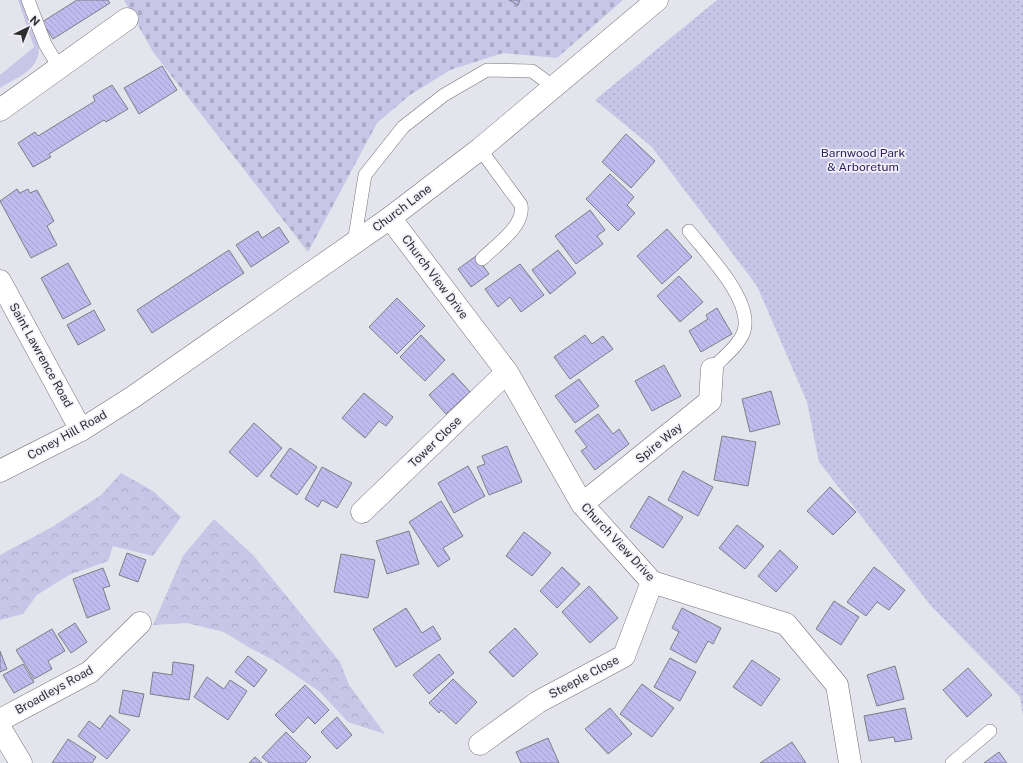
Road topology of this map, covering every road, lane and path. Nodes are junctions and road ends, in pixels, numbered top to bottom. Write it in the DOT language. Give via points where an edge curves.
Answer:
graph roads {
  1 [pos="28,0"];
  2 [pos="657,0"];
  3 [pos="127,20"];
  4 [pos="60,69"];
  5 [pos="554,87"];
  6 [pos="0,110"];
  7 [pos="480,149"];
  8 [pos="390,218"];
  9 [pos="689,231"];
  10 [pos="354,244"];
  11 [pos="482,259"];
  12 [pos="0,281"];
  13 [pos="712,369"];
  14 [pos="508,372"];
  15 [pos="133,397"];
  16 [pos="81,430"];
  17 [pos="0,471"];
  18 [pos="582,504"];
  19 [pos="362,512"];
  20 [pos="652,582"];
  21 [pos="140,623"];
  22 [pos="0,720"];
  23 [pos="0,728"];
  24 [pos="990,730"];
  25 [pos="480,744"];
  26 [pos="21,763"];
  27 [pos="850,763"];
  28 [pos="952,763"];
  1 -- 4 [label="lane" via="43,38"];
  2 -- 5 [label="street, Church Lane"];
  3 -- 4 [label="street"];
  4 -- 6 [label="street"];
  5 -- 7 [label="street, Church Lane"];
  5 -- 10 [label="lane" via="532,71 488,70 444,95 403,127 365,175"];
  7 -- 8 [label="street, Church Lane"];
  7 -- 11 [label="lane" via="521,205 522,212 519,221"];
  8 -- 10 [label="street, Church Lane"];
  8 -- 14 [label="street, Church View Drive"];
  9 -- 13 [label="lane" via="732,287 740,300 744,316 744,331 739,340"];
  10 -- 15 [label="street, Church Lane"];
  12 -- 16 [label="street, Saint Lawrence Road"];
  13 -- 18 [label="street, Spire Way" via="710,401"];
  14 -- 18 [label="street, Church View Drive"];
  14 -- 19 [label="street, Tower Close"];
  15 -- 16 [label="street, Coney Hill Road"];
  16 -- 17 [label="street, Coney Hill Road"];
  18 -- 20 [label="street, Church View Drive"];
  20 -- 25 [label="street, Steeple Close" via="624,656 538,702"];
  20 -- 27 [label="street, Church View Drive" via="786,624 837,685"];
  21 -- 22 [label="street, Broadleys Road" via="90,672"];
  23 -- 26 [label="street"];
  24 -- 28 [label="lane"];
}
